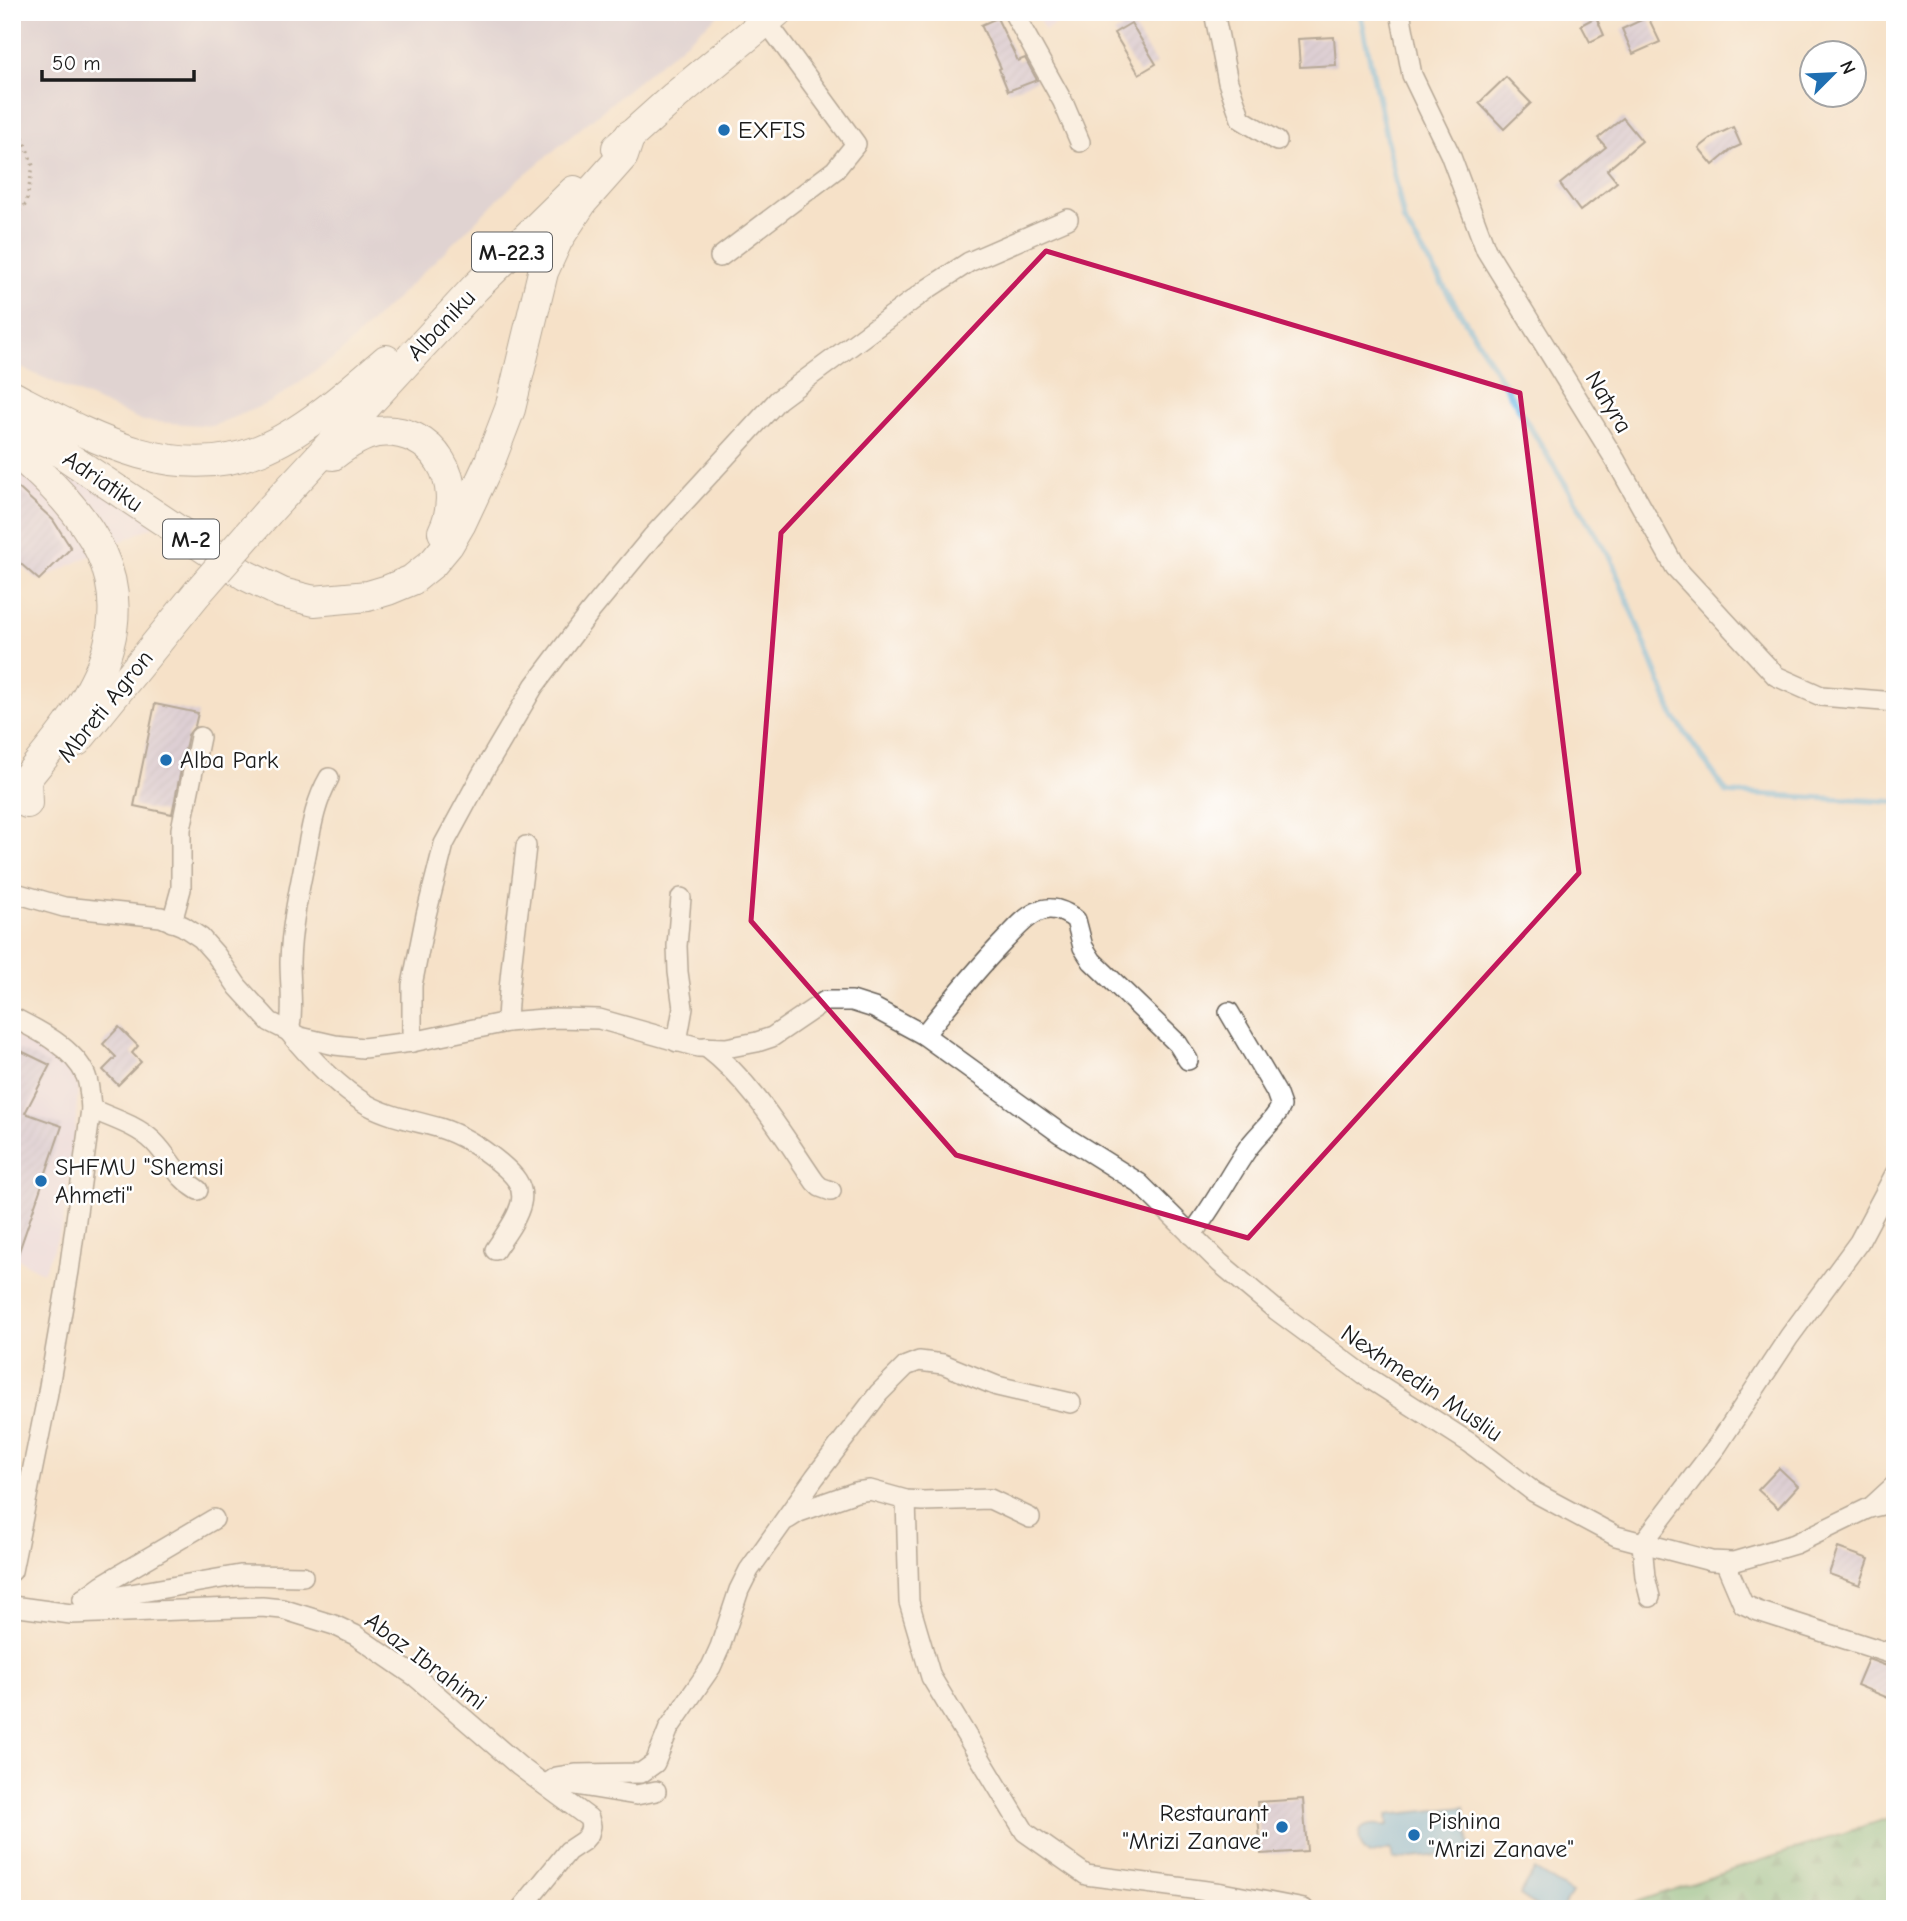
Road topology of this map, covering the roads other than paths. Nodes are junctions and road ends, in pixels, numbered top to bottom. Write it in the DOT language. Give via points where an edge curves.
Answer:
graph roads {
  1 [pos="1013,12"];
  2 [pos="1213,12"];
  3 [pos="1400,12"];
  4 [pos="772,17"];
  5 [pos="630,135"];
  6 [pos="1277,141"];
  7 [pos="1080,142"];
  8 [pos="1068,219"];
  9 [pos="529,236"];
  10 [pos="720,257"];
  11 [pos="12,397"];
  12 [pos="12,420"];
  13 [pos="12,449"];
  14 [pos="268,512"];
  15 [pos="388,590"];
  16 [pos="198,592"];
  17 [pos="1895,702"];
  18 [pos="200,737"];
  19 [pos="329,778"];
  20 [pos="20,812"];
  21 [pos="526,846"];
  22 [pos="12,892"];
  23 [pos="681,898"];
  24 [pos="172,922"];
  25 [pos="1230,1012"];
  26 [pos="12,1017"];
  27 [pos="507,1022"];
  28 [pos="289,1032"];
  29 [pos="924,1035"];
  30 [pos="412,1042"];
  31 [pos="677,1042"];
  32 [pos="706,1048"];
  33 [pos="1188,1060"];
  34 [pos="91,1109"];
  35 [pos="1895,1174"];
  36 [pos="198,1190"];
  37 [pos="831,1191"];
  38 [pos="1191,1235"];
  39 [pos="495,1250"];
  40 [pos="1071,1403"];
  41 [pos="1895,1485"];
  42 [pos="906,1500"];
  43 [pos="1895,1502"];
  44 [pos="1869,1508"];
  45 [pos="1030,1518"];
  46 [pos="214,1519"];
  47 [pos="781,1524"];
  48 [pos="1642,1544"];
  49 [pos="1725,1562"];
  50 [pos="12,1571"];
  51 [pos="303,1576"];
  52 [pos="1650,1597"];
  53 [pos="83,1599"];
  54 [pos="12,1606"];
  55 [pos="53,1611"];
  56 [pos="1895,1655"];
  57 [pos="545,1785"];
  58 [pos="656,1791"];
  59 [pos="521,1909"];
  60 [pos="1304,1909"];
  1 -- 7 [label="street"];
  2 -- 6 [label="street" via="1241,119"];
  3 -- 17 [label="street, Natyra" via="1412,75 1450,154 1486,250 1616,461 1675,567 1776,676 1821,696"];
  4 -- 5 [label="main road, Albaniku / M-22.3"];
  4 -- 10 [label="street, Albaniku" via="856,144 835,170"];
  5 -- 9 [label="main road, Albaniku / M-22.3"];
  5 -- 15 [label="main road, Adriatiku" via="623,156 583,201 543,272 510,409 461,523 433,563 412,580"];
  8 -- 30 [label="street" via="969,262 778,400 590,611 534,686 444,844 412,985"];
  9 -- 11 [label="main road" via="359,383 304,426 261,450 218,462 146,456"];
  9 -- 14 [label="main road, Albaniku / M-22.3" via="475,288"];
  12 -- 15 [label="main road, Adriatiku / M-2" via="245,575 282,593 314,601"];
  13 -- 20 [label="main road, M-2" via="51,482 94,536 106,562 114,614 95,682 26,779"];
  14 -- 15 [label="main road, M-2" via="346,444 374,432 407,435 425,444 447,470 453,503 450,519 426,556"];
  14 -- 16 [label="main road, Albaniku / M-2, bridge"];
  16 -- 20 [label="main road, Mbreti Agron / M-2"];
  18 -- 24 [label="street" via="181,829 181,889"];
  19 -- 28 [label="street" via="315,812 296,901"];
  21 -- 27 [label="street"];
  22 -- 24 [label="street, Nexhmedin Musliu" via="64,907"];
  23 -- 31 [label="street" via="677,946 683,1008"];
  24 -- 28 [label="street, Nexhmedin Musliu" via="201,938 238,988 270,1022"];
  25 -- 38 [label="street" via="1281,1106"];
  26 -- 34 [label="street" via="50,1038 79,1064 88,1084"];
  27 -- 30 [label="street, Nexhmedin Musliu"];
  27 -- 31 [label="street, Nexhmedin Musliu" via="599,1019"];
  28 -- 30 [label="street, Nexhmedin Musliu" via="363,1048"];
  28 -- 39 [label="street, Nexhmedin Musliu" via="366,1104 467,1139 513,1173 521,1203"];
  29 -- 32 [label="street, Nexhmedin Musliu" via="874,1008 852,1001 825,1001 772,1037"];
  29 -- 33 [label="street" via="1023,921 1048,908 1059,909 1076,920 1091,961 1178,1044"];
  29 -- 38 [label="street, Nexhmedin Musliu" via="1061,1134 1139,1183"];
  31 -- 32 [label="street, Nexhmedin Musliu"];
  32 -- 37 [label="street, Nexhmedin Musliu" via="743,1080 820,1188"];
  34 -- 36 [label="street" via="155,1142 178,1175"];
  34 -- 50 [label="street" via="69,1271"];
  35 -- 48 [label="street" via="1859,1242 1717,1446"];
  38 -- 48 [label="street, Nexhmedin Musliu" via="1276,1310 1534,1492 1616,1536"];
  40 -- 47 [label="street" via="997,1386 936,1362 906,1366 879,1393"];
  41 -- 44 [label="street"];
  42 -- 45 [label="street" via="990,1499"];
  42 -- 47 [label="street" via="870,1490 856,1492 799,1512"];
  42 -- 60 [label="street" via="909,1602 931,1676 1025,1832 1086,1875"];
  43 -- 44 [label="street"];
  44 -- 49 [label="street, Nexhmedin Musliu" via="1794,1544"];
  46 -- 53 [label="street, Abaz Ibrahimi"];
  47 -- 57 [label="street" via="749,1570 711,1667 669,1728 655,1763 641,1773 577,1774 557,1777"];
  48 -- 49 [label="street, Nexhmedin Musliu"];
  48 -- 52 [label="street"];
  49 -- 56 [label="street" via="1743,1604"];
  51 -- 53 [label="street, Abaz Ibrahimi" via="240,1575"];
  53 -- 55 [label="street, Abaz Ibrahimi"];
  54 -- 55 [label="street, Abaz Ibrahimi"];
  55 -- 57 [label="street, Abaz Ibrahimi" via="102,1614 262,1607 334,1625 416,1677"];
  57 -- 58 [label="street" via="575,1784 636,1795"];
  57 -- 59 [label="street, Abaz Ibrahimi" via="578,1807 591,1826 589,1834 568,1851"];
}
